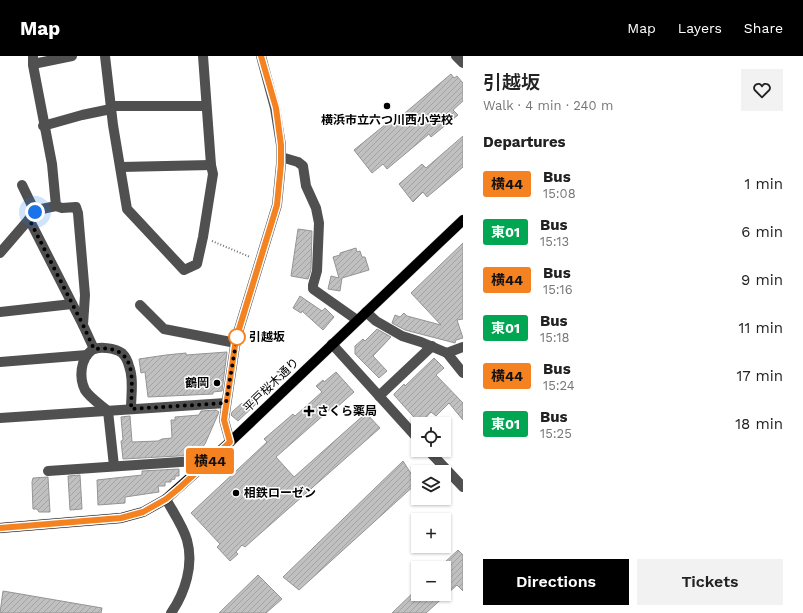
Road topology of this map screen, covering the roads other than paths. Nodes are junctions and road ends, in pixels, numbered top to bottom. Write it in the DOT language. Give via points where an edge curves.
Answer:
graph roads {
  1 [pos="72,56"];
  2 [pos="105,56"];
  3 [pos="202,56"];
  4 [pos="261,56"];
  5 [pos="456,56"];
  6 [pos="33,60"];
  7 [pos="463,63"];
  8 [pos="206,106"];
  9 [pos="111,108"];
  10 [pos="43,126"];
  11 [pos="281,157"];
  12 [pos="211,165"];
  13 [pos="121,167"];
  14 [pos="22,185"];
  15 [pos="56,206"];
  16 [pos="32,216"];
  17 [pos="463,220"];
  18 [pos="0,253"];
  19 [pos="72,304"];
  20 [pos="140,305"];
  21 [pos="0,312"];
  22 [pos="366,312"];
  23 [pos="357,320"];
  24 [pos="83,325"];
  25 [pos="236,342"];
  26 [pos="332,344"];
  27 [pos="432,346"];
  28 [pos="463,347"];
  29 [pos="90,352"];
  30 [pos="447,353"];
  31 [pos="0,362"];
  32 [pos="463,373"];
  33 [pos="379,396"];
  34 [pos="226,403"];
  35 [pos="131,409"];
  36 [pos="108,411"];
  37 [pos="0,418"];
  38 [pos="411,431"];
  39 [pos="230,442"];
  40 [pos="435,457"];
  41 [pos="114,466"];
  42 [pos="204,467"];
  43 [pos="48,471"];
  44 [pos="463,487"];
  45 [pos="166,499"];
  46 [pos="0,528"];
  47 [pos="171,613"];
  1 -- 6 [label="street"];
  2 -- 9 [label="street"];
  3 -- 8 [label="street"];
  4 -- 11 [label="street" via="276,108"];
  5 -- 7 [label="street"];
  6 -- 10 [label="street"];
  8 -- 9 [label="street"];
  8 -- 12 [label="street"];
  9 -- 10 [label="street"];
  9 -- 13 [label="street"];
  10 -- 15 [label="street" via="52,164"];
  11 -- 23 [label="street" via="303,166 306,186 316,208 319,222 317,271 313,289"];
  11 -- 25 [label="street" via="277,205 256,259"];
  12 -- 13 [label="street"];
  12 -- 13 [label="street" via="213,174 204,238 197,264 184,270 127,208"];
  14 -- 16 [label="street"];
  15 -- 16 [label="street" via="43,208"];
  15 -- 24 [label="street" via="76,207 78,213 85,295"];
  16 -- 18 [label="street"];
  16 -- 19 [label="street"];
  17 -- 22 [label="main road, 平戸桜木通り"];
  19 -- 21 [label="street"];
  19 -- 24 [label="street"];
  20 -- 25 [label="street" via="164,329"];
  22 -- 23 [label="main road, 平戸桜木通り"];
  22 -- 27 [label="street" via="402,336"];
  23 -- 26 [label="main road, 平戸桜木通り"];
  24 -- 29 [label="street"];
  25 -- 34 [label="street"];
  26 -- 33 [label="street"];
  26 -- 39 [label="main road, 平戸桜木通り"];
  27 -- 30 [label="street"];
  27 -- 33 [label="street"];
  28 -- 30 [label="street"];
  29 -- 31 [label="street"];
  29 -- 35 [label="street" via="103,348 115,349 122,353 132,378"];
  29 -- 36 [label="street" via="82,365 83,385 86,392"];
  30 -- 32 [label="street"];
  33 -- 38 [label="street"];
  34 -- 35 [label="street"];
  34 -- 39 [label="street" via="224,420"];
  35 -- 36 [label="street"];
  36 -- 37 [label="street"];
  36 -- 41 [label="street"];
  39 -- 42 [label="main road, 平戸桜木通り"];
  40 -- 44 [label="street"];
  41 -- 42 [label="street" via="195,461"];
  41 -- 43 [label="street"];
  42 -- 45 [label="main road, 平戸桜木通り"];
  45 -- 46 [label="main road, 平戸桜木通り" via="143,512 121,518"];
  45 -- 47 [label="street" via="187,539 189,551 187,580"];
}
